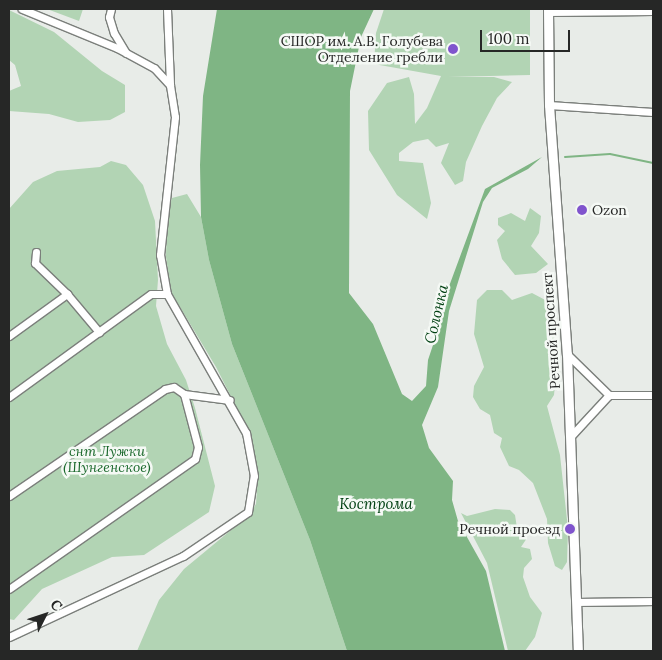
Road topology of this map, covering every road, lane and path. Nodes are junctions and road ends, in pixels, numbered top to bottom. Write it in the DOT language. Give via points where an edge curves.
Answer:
graph roads {
  1 [pos="22,9"];
  2 [pos="111,9"];
  3 [pos="167,9"];
  4 [pos="548,11"];
  5 [pos="653,11"];
  6 [pos="126,53"];
  7 [pos="170,86"];
  8 [pos="549,105"];
  9 [pos="653,112"];
  10 [pos="36,252"];
  11 [pos="67,294"];
  12 [pos="167,294"];
  13 [pos="99,332"];
  14 [pos="9,336"];
  15 [pos="568,354"];
  16 [pos="184,394"];
  17 [pos="653,394"];
  18 [pos="609,395"];
  19 [pos="9,397"];
  20 [pos="230,400"];
  21 [pos="571,436"];
  22 [pos="9,496"];
  23 [pos="9,589"];
  24 [pos="653,601"];
  25 [pos="578,602"];
  26 [pos="9,637"];
  27 [pos="578,651"];
  1 -- 6 [label="street"];
  2 -- 6 [label="street" via="109,17 114,33"];
  3 -- 7 [label="street"];
  4 -- 5 [label="street"];
  4 -- 8 [label="street, Речной проспект"];
  6 -- 7 [label="street" via="154,68"];
  7 -- 12 [label="street" via="175,118 160,254"];
  8 -- 9 [label="street"];
  8 -- 15 [label="street, Речной проспект"];
  10 -- 11 [label="street" via="36,263"];
  11 -- 13 [label="street"];
  11 -- 14 [label="street"];
  12 -- 13 [label="street" via="152,294"];
  12 -- 20 [label="street"];
  13 -- 19 [label="street"];
  15 -- 18 [label="street"];
  15 -- 21 [label="street, Речной проспект"];
  16 -- 20 [label="street"];
  16 -- 22 [label="street" via="174,387 165,389"];
  16 -- 23 [label="street" via="198,447 195,459"];
  17 -- 18 [label="street"];
  18 -- 21 [label="street"];
  20 -- 26 [label="street" via="246,433 254,476 248,512 183,556"];
  21 -- 25 [label="street, Речной проспект"];
  24 -- 25 [label="street"];
  25 -- 27 [label="street, Речной проспект"];
}
